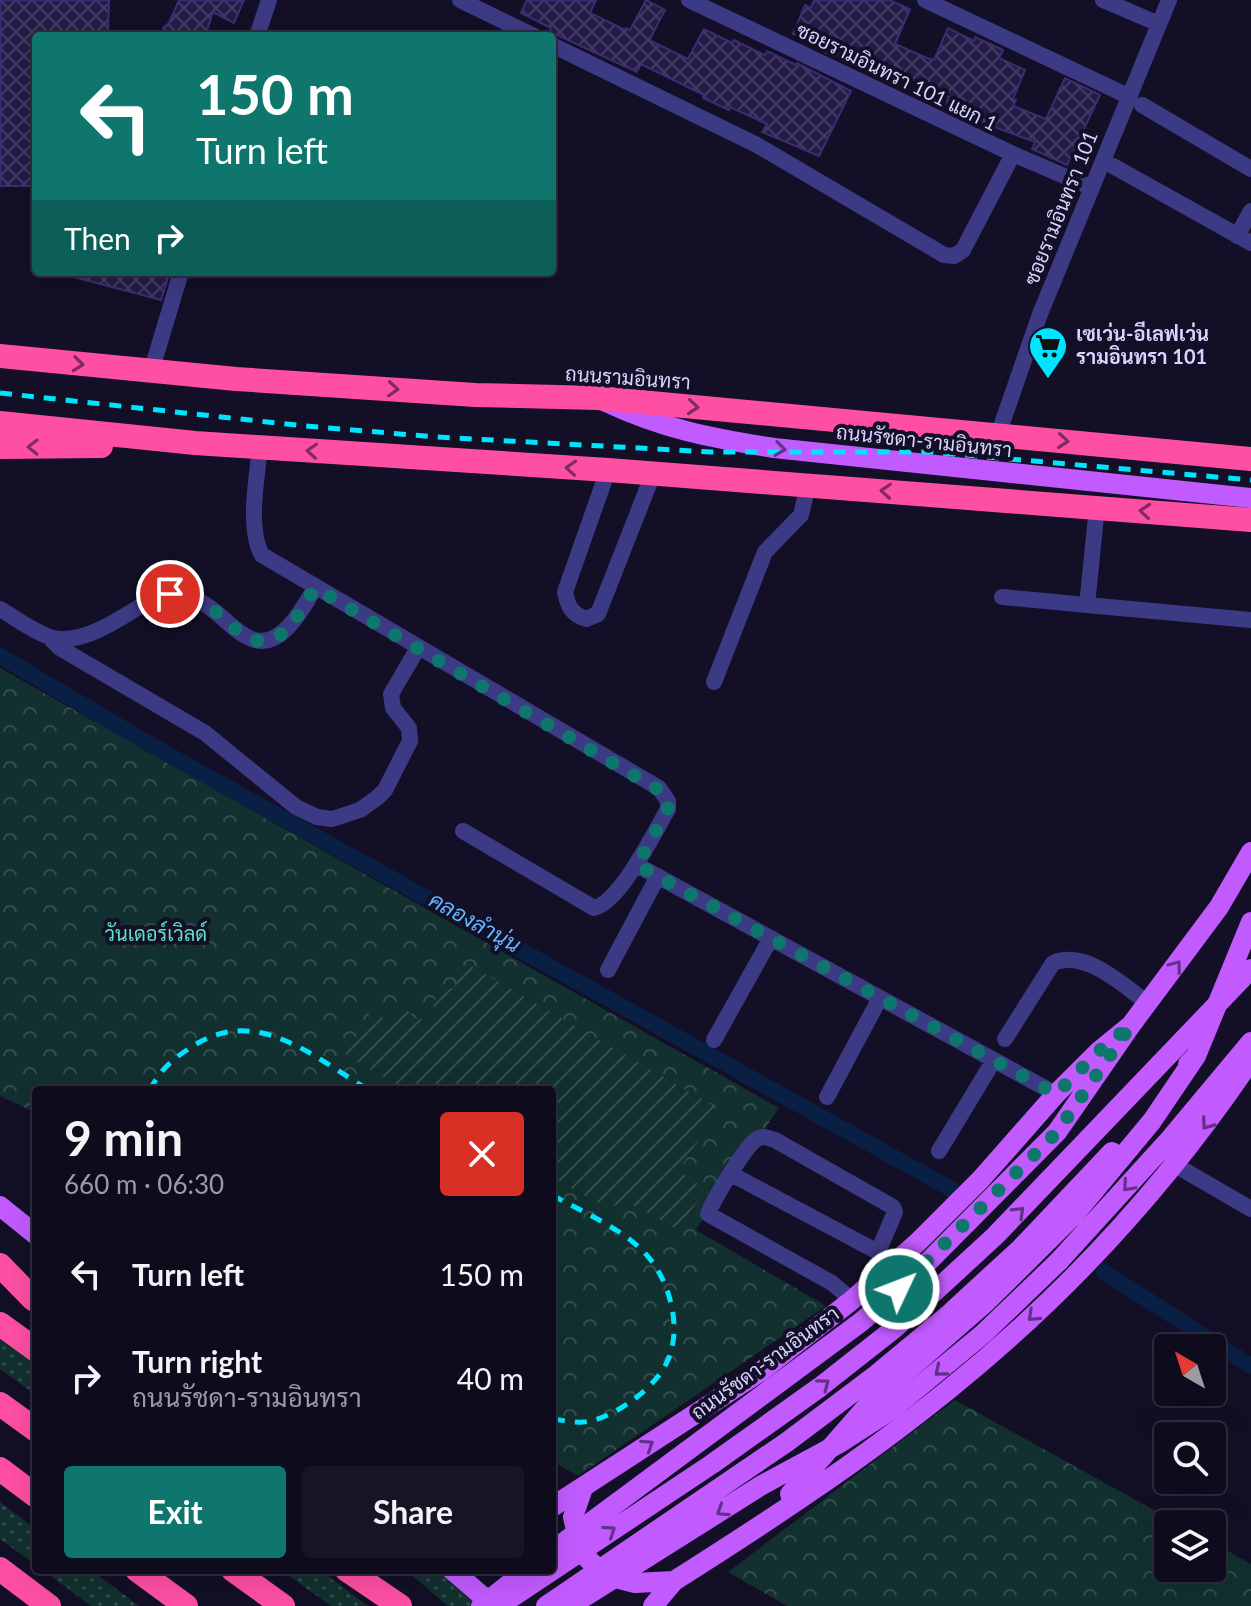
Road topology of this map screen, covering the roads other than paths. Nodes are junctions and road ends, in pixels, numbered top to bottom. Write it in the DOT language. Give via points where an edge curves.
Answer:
graph roads {
  1 [pos="269,0"];
  2 [pos="460,0"];
  3 [pos="689,0"];
  4 [pos="925,0"];
  5 [pos="1103,0"];
  6 [pos="1169,0"];
  7 [pos="1159,24"];
  8 [pos="258,32"];
  9 [pos="526,32"];
  10 [pos="556,47"];
  11 [pos="1135,101"];
  12 [pos="1013,154"];
  13 [pos="1113,166"];
  14 [pos="1251,169"];
  15 [pos="1090,187"];
  16 [pos="1251,211"];
  17 [pos="1244,240"];
  18 [pos="180,276"];
  19 [pos="0,356"];
  20 [pos="151,372"];
  21 [pos="598,398"];
  22 [pos="0,423"];
  23 [pos="998,435"];
  24 [pos="195,443"];
  25 [pos="0,447"];
  26 [pos="260,448"];
  27 [pos="1251,459"];
  28 [pos="608,470"];
  29 [pos="653,474"];
  30 [pos="808,485"];
  31 [pos="1251,498"];
  32 [pos="1097,507"];
  33 [pos="1205,516"];
  34 [pos="1251,520"];
  35 [pos="1251,530"];
  36 [pos="315,588"];
  37 [pos="1002,597"];
  38 [pos="1087,605"];
  39 [pos="0,609"];
  40 [pos="1251,620"];
  41 [pos="49,637"];
  42 [pos="418,648"];
  43 [pos="714,682"];
  44 [pos="463,831"];
  45 [pos="1251,852"];
  46 [pos="637,865"];
  47 [pos="658,876"];
  48 [pos="1251,922"];
  49 [pos="771,938"];
  50 [pos="1251,969"];
  51 [pos="608,970"];
  52 [pos="880,998"];
  53 [pos="1148,1003"];
  54 [pos="1131,1025"];
  55 [pos="1005,1039"];
  56 [pos="714,1040"];
  57 [pos="1251,1042"];
  58 [pos="1196,1056"];
  59 [pos="994,1060"];
  60 [pos="1251,1060"];
  61 [pos="1056,1094"];
  62 [pos="827,1097"];
  63 [pos="939,1151"];
  64 [pos="1175,1165"];
  65 [pos="731,1174"];
  66 [pos="0,1206"];
  67 [pos="1251,1209"];
  68 [pos="32,1232"];
  69 [pos="884,1259"];
  70 [pos="0,1265"];
  71 [pos="0,1276"];
  72 [pos="32,1297"];
  73 [pos="32,1298"];
  74 [pos="852,1300"];
  75 [pos="0,1324"];
  76 [pos="32,1347"];
  77 [pos="0,1404"];
  78 [pos="32,1427"];
  79 [pos="0,1469"];
  80 [pos="583,1488"];
  81 [pos="32,1493"];
  82 [pos="556,1505"];
  83 [pos="752,1530"];
  84 [pos="556,1548"];
  85 [pos="556,1566"];
  86 [pos="0,1569"];
  87 [pos="142,1574"];
  88 [pos="239,1574"];
  89 [pos="353,1574"];
  90 [pos="379,1574"];
  91 [pos="457,1574"];
  92 [pos="522,1574"];
  93 [pos="544,1574"];
  94 [pos="674,1581"];
  95 [pos="49,1606"];
  96 [pos="186,1606"];
  97 [pos="283,1606"];
  98 [pos="400,1606"];
  99 [pos="417,1606"];
  100 [pos="481,1606"];
  101 [pos="496,1606"];
  102 [pos="546,1606"];
  103 [pos="570,1606"];
  104 [pos="653,1606"];
  1 -- 8 [label="street"];
  2 -- 9 [label="street"];
  3 -- 12 [label="street, ซอยรามอินทรา 101 แยก 1"];
  4 -- 11 [label="street"];
  5 -- 7 [label="street"];
  6 -- 7 [label="street, ซอยรามอินทรา 101"];
  7 -- 11 [label="street, ซอยรามอินทรา 101"];
  10 -- 12 [label="street" via="757,145 944,255 963,250"];
  11 -- 14 [label="street"];
  11 -- 15 [label="street, ซอยรามอินทรา 101"];
  12 -- 15 [label="street, ซอยรามอินทรา 101 แยก 1"];
  13 -- 17 [label="street"];
  15 -- 23 [label="street, ซอยรามอินทรา 101"];
  16 -- 17 [label="street"];
  18 -- 20 [label="street"];
  19 -- 20 [label="highway, ถนนรามอินทรา, one-way"];
  20 -- 21 [label="highway, ถนนรามอินทรา, one-way" via="475,395"];
  21 -- 23 [label="highway, ถนนรามอินทรา, one-way"];
  21 -- 31 [label="main road, ถนนรัชดา-รามอินทรา, one-way" via="651,422 774,448"];
  22 -- 24 [label="highway"];
  23 -- 27 [label="highway, ถนนรามอินทรา, one-way"];
  24 -- 25 [label="highway, one-way"];
  24 -- 26 [label="highway"];
  28 -- 26 [label="highway, one-way"];
  26 -- 36 [label="street" via="257,548"];
  28 -- 29 [label="highway"];
  28 -- 29 [label="street" via="565,592 569,608 586,619 598,614"];
  29 -- 30 [label="highway"];
  32 -- 30 [label="highway, one-way"];
  30 -- 43 [label="street" via="801,515 765,552"];
  33 -- 32 [label="highway, one-way"];
  32 -- 38 [label="street"];
  33 -- 34 [label="highway"];
  33 -- 35 [label="main road"];
  36 -- 41 [label="street" via="293,622 275,638 240,634 202,602 170,594 158,595 87,635"];
  36 -- 42 [label="street"];
  37 -- 38 [label="street"];
  38 -- 40 [label="street"];
  39 -- 41 [label="street"];
  41 -- 42 [label="street" via="205,733 296,807 332,819 360,810 385,790 410,741 391,694"];
  42 -- 46 [label="street" via="664,793 668,809"];
  44 -- 46 [label="street" via="594,908 609,900"];
  53 -- 45 [label="main road, ถนนรัชดา-รามอินทรา, one-way" via="1219,907"];
  46 -- 47 [label="street"];
  47 -- 49 [label="street"];
  47 -- 51 [label="street"];
  48 -- 58 [label="main road"];
  49 -- 52 [label="street"];
  49 -- 56 [label="street"];
  85 -- 50 [label="main road, one-way, bridge" via="723,1456 895,1328 995,1236"];
  52 -- 59 [label="street"];
  52 -- 62 [label="street"];
  53 -- 54 [label="main road, ถนนรัชดา-รามอินทรา"];
  53 -- 55 [label="street" via="1087,963 1063,959 1053,963"];
  54 -- 61 [label="main road"];
  54 -- 84 [label="main road, ถนนรัชดา-รามอินทรา, bridge" via="1057,1132 918,1272 861,1322"];
  57 -- 103 [label="main road, one-way, bridge" via="1059,1261 983,1334 891,1410"];
  58 -- 83 [label="main road" via="1152,1121 1073,1216 985,1303 867,1406"];
  58 -- 102 [label="main road, bridge" via="1055,1213 947,1316 787,1442"];
  59 -- 61 [label="street"];
  59 -- 63 [label="street"];
  60 -- 64 [label="main road, one-way"];
  61 -- 69 [label="main road" via="981,1179"];
  64 -- 67 [label="street"];
  64 -- 83 [label="main road, one-way" via="1098,1252 991,1354 901,1427"];
  65 -- 69 [label="street"];
  65 -- 69 [label="street" via="755,1139 775,1140 893,1207"];
  65 -- 74 [label="street" via="710,1217 832,1283"];
  66 -- 68 [label="main road"];
  69 -- 74 [label="main road"];
  70 -- 72 [label="highway"];
  71 -- 73 [label="highway"];
  80 -- 74 [label="main road, one-way" via="760,1372"];
  75 -- 76 [label="highway"];
  77 -- 78 [label="highway"];
  79 -- 81 [label="highway"];
  80 -- 82 [label="main road"];
  80 -- 94 [label="main road" via="573,1517 581,1552 604,1575 635,1583"];
  83 -- 94 [label="main road"];
  86 -- 95 [label="highway"];
  87 -- 96 [label="highway"];
  88 -- 97 [label="highway"];
  89 -- 98 [label="highway"];
  90 -- 99 [label="highway"];
  91 -- 101 [label="main road"];
  92 -- 100 [label="main road, bridge"];
  101 -- 93 [label="main road, one-way, bridge"];
  94 -- 104 [label="main road"];
}
